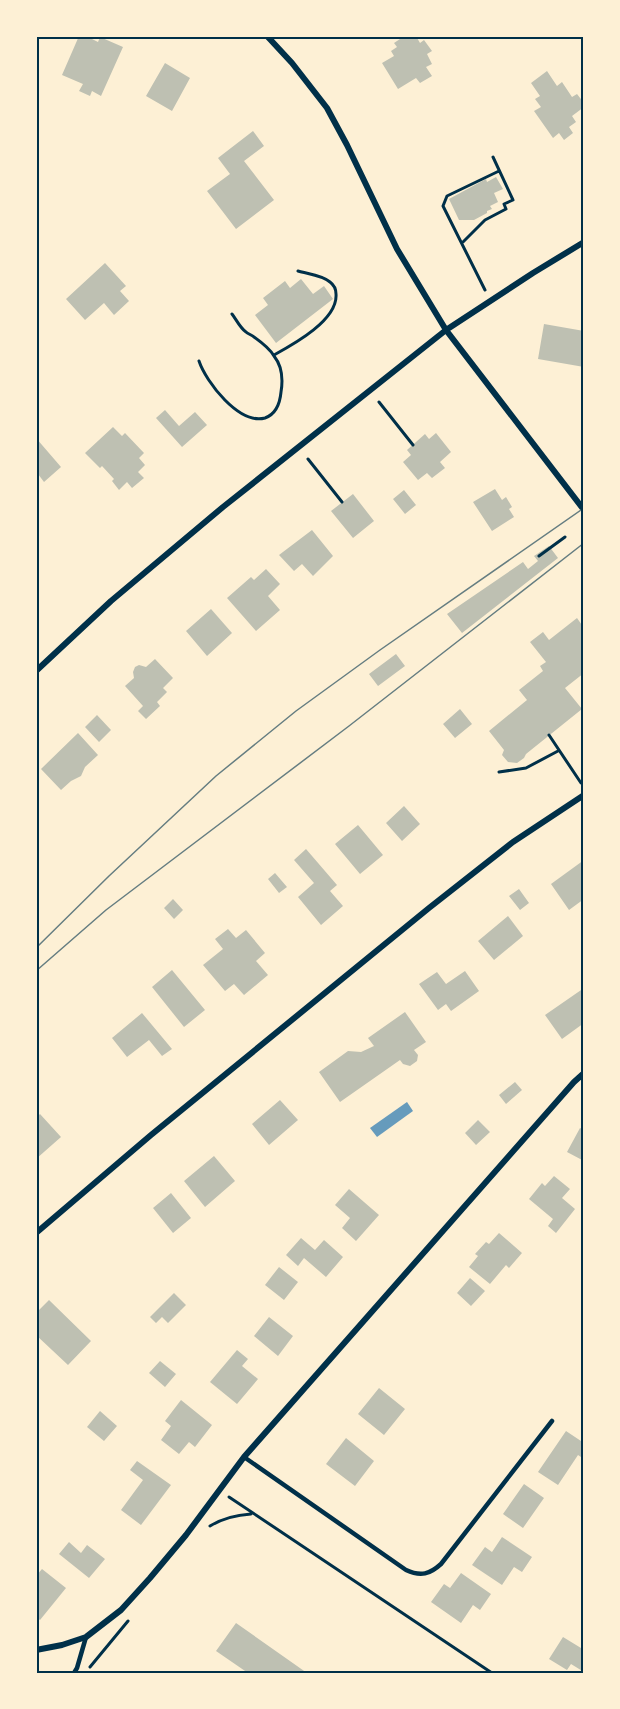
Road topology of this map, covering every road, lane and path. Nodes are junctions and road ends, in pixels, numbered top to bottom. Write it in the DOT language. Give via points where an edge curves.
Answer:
graph roads {
  1 [pos="267,36"];
  2 [pos="493,157"];
  3 [pos="499,171"];
  4 [pos="584,242"];
  5 [pos="462,243"];
  6 [pos="298,271"];
  7 [pos="485,290"];
  8 [pos="232,314"];
  9 [pos="446,330"];
  10 [pos="274,355"];
  11 [pos="199,361"];
  12 [pos="379,402"];
  13 [pos="413,445"];
  14 [pos="308,459"];
  15 [pos="342,502"];
  16 [pos="584,510"];
  17 [pos="565,537"];
  18 [pos="539,555"];
  19 [pos="36,671"];
  20 [pos="549,735"];
  21 [pos="558,751"];
  22 [pos="499,772"];
  23 [pos="581,783"];
  24 [pos="584,795"];
  25 [pos="584,1073"];
  26 [pos="36,1233"];
  27 [pos="552,1421"];
  28 [pos="244,1456"];
  29 [pos="227,1496"];
  30 [pos="253,1514"];
  31 [pos="210,1526"];
  32 [pos="86,1637"];
  33 [pos="36,1650"];
  34 [pos="74,1673"];
  35 [pos="492,1673"];
  1 -- 9 [label="street" via="327,108 397,249"];
  2 -- 3 [label="path"];
  3 -- 5 [label="path" via="513,200 504,204 507,209 485,220"];
  3 -- 5 [label="path" via="447,196 443,206"];
  4 -- 9 [label="street"];
  5 -- 7 [label="path"];
  6 -- 10 [label="path" via="330,282 336,301 323,321"];
  8 -- 10 [label="path" via="246,332"];
  9 -- 16 [label="street"];
  9 -- 19 [label="street" via="223,507"];
  10 -- 11 [label="path" via="282,376 280,400 270,416 261,419 233,408"];
  12 -- 13 [label="path"];
  14 -- 15 [label="path"];
  17 -- 18 [label="path"];
  20 -- 21 [label="path"];
  21 -- 22 [label="path" via="526,768"];
  21 -- 23 [label="path"];
  24 -- 26 [label="street" via="513,842 420,915"];
  25 -- 28 [label="street"];
  27 -- 28 [label="lane" via="441,1564 419,1575 406,1570"];
  28 -- 32 [label="street" via="150,1578 121,1611"];
  29 -- 30 [label="path"];
  30 -- 31 [label="path" via="230,1516"];
  30 -- 35 [label="path"];
  32 -- 33 [label="street"];
  32 -- 34 [label="lane"];
}
